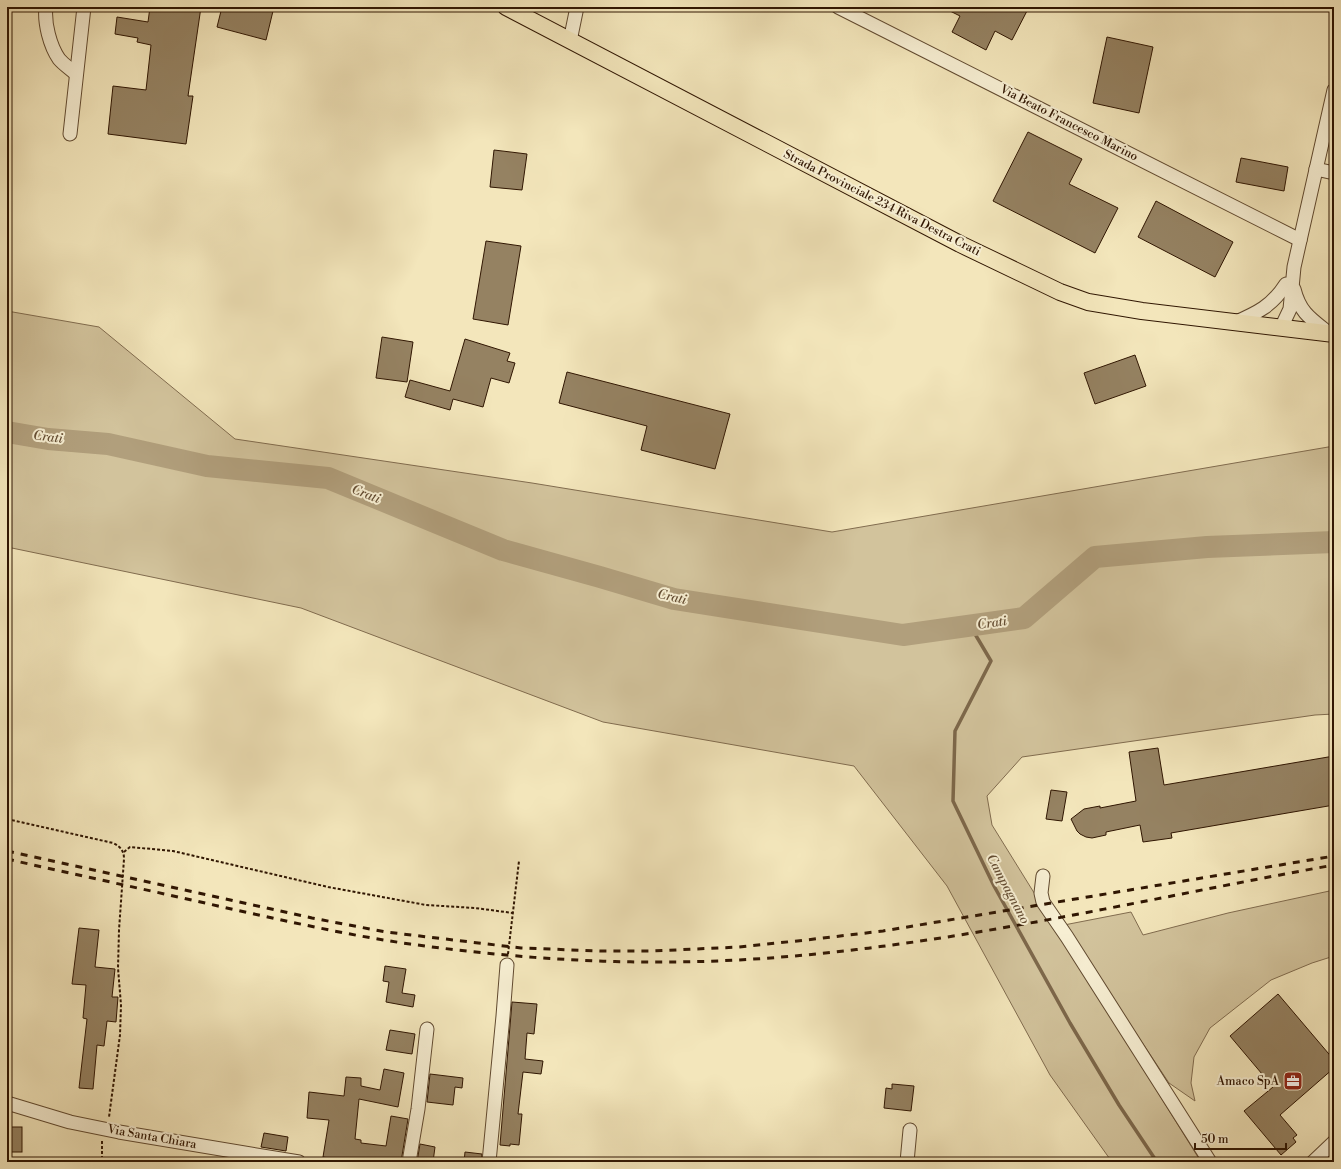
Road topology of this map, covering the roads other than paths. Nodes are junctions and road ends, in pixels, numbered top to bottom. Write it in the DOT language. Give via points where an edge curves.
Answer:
graph roads {
  1 [pos="46,7"];
  2 [pos="84,7"];
  3 [pos="506,7"];
  4 [pos="577,7"];
  5 [pos="838,7"];
  6 [pos="570,41"];
  7 [pos="76,74"];
  8 [pos="1334,90"];
  9 [pos="70,134"];
  10 [pos="1316,169"];
  11 [pos="1334,173"];
  12 [pos="1300,240"];
  13 [pos="1289,285"];
  14 [pos="1234,323"];
  15 [pos="1281,328"];
  16 [pos="1332,334"];
  17 [pos="1043,876"];
  18 [pos="507,965"];
  19 [pos="427,1029"];
  20 [pos="7,1103"];
  21 [pos="910,1130"];
  22 [pos="1334,1142"];
  23 [pos="299,1162"];
  24 [pos="409,1162"];
  25 [pos="488,1162"];
  26 [pos="907,1162"];
  27 [pos="1210,1162"];
  28 [pos="1313,1162"];
  1 -- 7 [label="street" via="50,40 60,59"];
  2 -- 7 [label="street"];
  3 -- 6 [label="main road, Strada Provinciale 234 Riva Destra Crati"];
  4 -- 6 [label="street"];
  5 -- 12 [label="street, Via Beato Francesco Marino"];
  6 -- 14 [label="main road, Strada Provinciale 234 Riva Destra Crati" via="960,244 1060,292 1088,302"];
  7 -- 9 [label="street"];
  8 -- 10 [label="street"];
  10 -- 11 [label="street"];
  10 -- 12 [label="street"];
  12 -- 13 [label="street"];
  13 -- 14 [label="street" via="1259,312"];
  13 -- 15 [label="street" via="1290,309"];
  13 -- 16 [label="street" via="1304,313"];
  14 -- 15 [label="main road, Strada Provinciale 234 Riva Destra Crati"];
  15 -- 16 [label="main road"];
  17 -- 27 [label="street" via="1040,893 1043,902"];
  18 -- 25 [label="street"];
  19 -- 24 [label="street"];
  20 -- 23 [label="street, Via Santa Chiara" via="70,1122 104,1129"];
  21 -- 26 [label="street"];
  22 -- 28 [label="street"];
}
